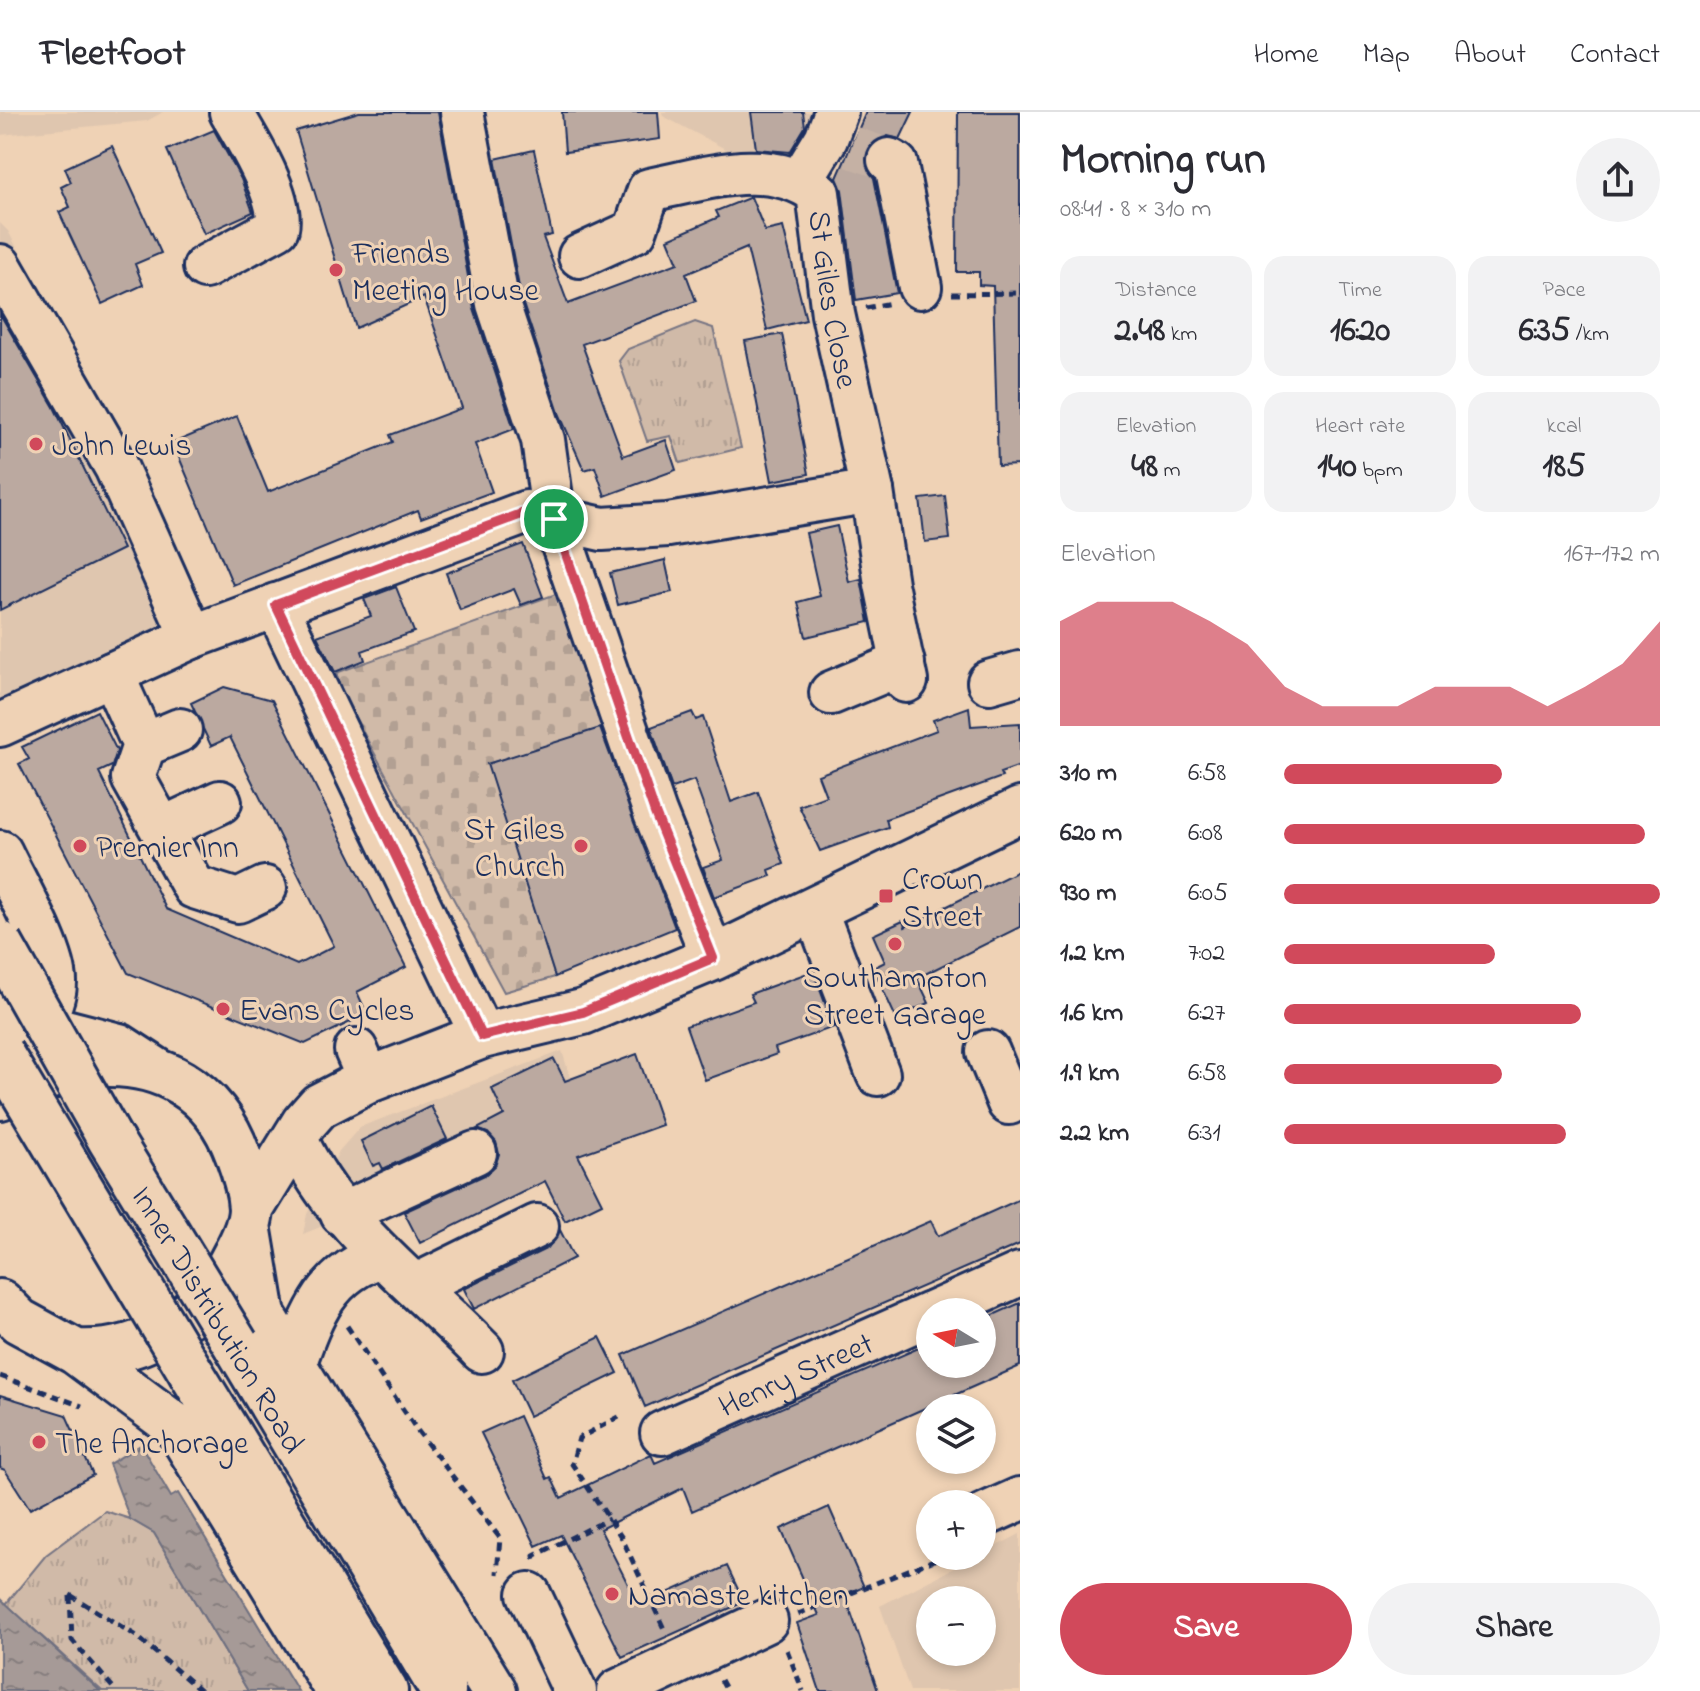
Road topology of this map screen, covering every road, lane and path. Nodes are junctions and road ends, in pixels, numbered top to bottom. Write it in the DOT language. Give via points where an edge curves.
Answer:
graph roads {
  1 [pos="231,112"];
  2 [pos="462,112"];
  3 [pos="851,139"];
  4 [pos="801,180"];
  5 [pos="580,256"];
  6 [pos="0,266"];
  7 [pos="205,267"];
  8 [pos="920,287"];
  9 [pos="872,491"];
  10 [pos="554,519"];
  11 [pos="276,605"];
  12 [pos="192,637"];
  13 [pos="112,674"];
  14 [pos="831,693"];
  15 [pos="0,725"];
  16 [pos="220,802"];
  17 [pos="1020,810"];
  18 [pos="162,829"];
  19 [pos="1,861"];
  20 [pos="265,888"];
  21 [pos="815,909"];
  22 [pos="0,944"];
  23 [pos="713,958"];
  24 [pos="19,1020"];
  25 [pos="482,1036"];
  26 [pos="988,1052"];
  27 [pos="0,1053"];
  28 [pos="157,1070"];
  29 [pos="878,1074"];
  30 [pos="0,1095"];
  31 [pos="1020,1097"];
  32 [pos="295,1137"];
  33 [pos="475,1153"];
  34 [pos="342,1214"];
  35 [pos="250,1217"];
  36 [pos="537,1226"];
  37 [pos="382,1256"];
  38 [pos="1020,1274"];
  39 [pos="415,1286"];
  40 [pos="966,1298"];
  41 [pos="0,1302"];
  42 [pos="339,1315"];
  43 [pos="916,1321"];
  44 [pos="456,1340"];
  45 [pos="38,1341"];
  46 [pos="294,1365"];
  47 [pos="0,1376"];
  48 [pos="88,1409"];
  49 [pos="619,1417"];
  50 [pos="662,1433"];
  51 [pos="1020,1499"];
  52 [pos="996,1510"];
  53 [pos="609,1519"];
  54 [pos="916,1568"];
  55 [pos="512,1589"];
  56 [pos="814,1611"];
  57 [pos="766,1621"];
  58 [pos="679,1661"];
  59 [pos="116,1691"];
  60 [pos="201,1691"];
  61 [pos="338,1691"];
  62 [pos="385,1691"];
  63 [pos="443,1691"];
  64 [pos="494,1691"];
  65 [pos="575,1691"];
  66 [pos="618,1691"];
  1 -- 7 [label="street" via="273,194 279,219 277,228"];
  2 -- 10 [label="street" via="498,304 543,440"];
  3 -- 4 [label="street"];
  3 -- 8 [label="street" via="896,164"];
  4 -- 5 [label="street, St Giles Close" via="767,172 728,174 649,190 635,231"];
  4 -- 9 [label="street, St Giles Close" via="818,193 833,314"];
  6 -- 12 [label="street" via="116,467"];
  9 -- 10 [label="street" via="668,525 602,529"];
  9 -- 14 [label="street, St Giles Close" via="904,672"];
  10 -- 11 [label="street" via="527,512"];
  10 -- 23 [label="street" via="655,813"];
  11 -- 12 [label="street"];
  11 -- 25 [label="street"];
  12 -- 13 [label="street"];
  13 -- 15 [label="street"];
  13 -- 18 [label="street" via="162,738 133,778"];
  16 -- 18 [label="street"];
  17 -- 21 [label="main road"];
  18 -- 20 [label="street" via="194,887 238,901"];
  19 -- 24 [label="main road" via="55,985"];
  21 -- 23 [label="main road"];
  21 -- 29 [label="street"];
  22 -- 63 [label="main road, Inner Distribution Road, bridge" via="102,1125"];
  23 -- 25 [label="main road" via="583,1012"];
  24 -- 28 [label="street" via="119,1045"];
  24 -- 30 [label="main road"];
  25 -- 32 [label="main road" via="363,1065"];
  26 -- 31 [label="street" via="1009,1103"];
  27 -- 62 [label="main road, Inner Distribution Road, bridge"];
  28 -- 30 [label="main road" via="93,1065"];
  28 -- 35 [label="main road" via="183,1081 220,1116 246,1176"];
  32 -- 34 [label="street"];
  32 -- 35 [label="main road"];
  33 -- 34 [label="street"];
  34 -- 37 [label="street"];
  35 -- 45 [label="main road" via="226,1274 177,1325 127,1348"];
  35 -- 46 [label="main road" via="258,1302"];
  36 -- 39 [label="street"];
  37 -- 39 [label="street"];
  37 -- 46 [label="street" via="361,1262 324,1294"];
  38 -- 40 [label="street, Henry Street"];
  39 -- 44 [label="street"];
  41 -- 45 [label="main road"];
  42 -- 55 [label="path" via="417,1430 500,1538"];
  43 -- 50 [label="street, Henry Street"];
  45 -- 61 [label="main road" via="177,1427"];
  46 -- 64 [label="main road"];
  47 -- 48 [label="path"];
  49 -- 53 [label="path" via="579,1438 572,1464"];
  51 -- 52 [label="street"];
  53 -- 55 [label="path" via="534,1556 547,1586"];
  53 -- 58 [label="path"];
  54 -- 56 [label="path"];
  55 -- 65 [label="street"];
  57 -- 58 [label="street"];
  58 -- 66 [label="street"];
  59 -- 60 [label="path" via="72,1640 70,1595 135,1635"];
}
